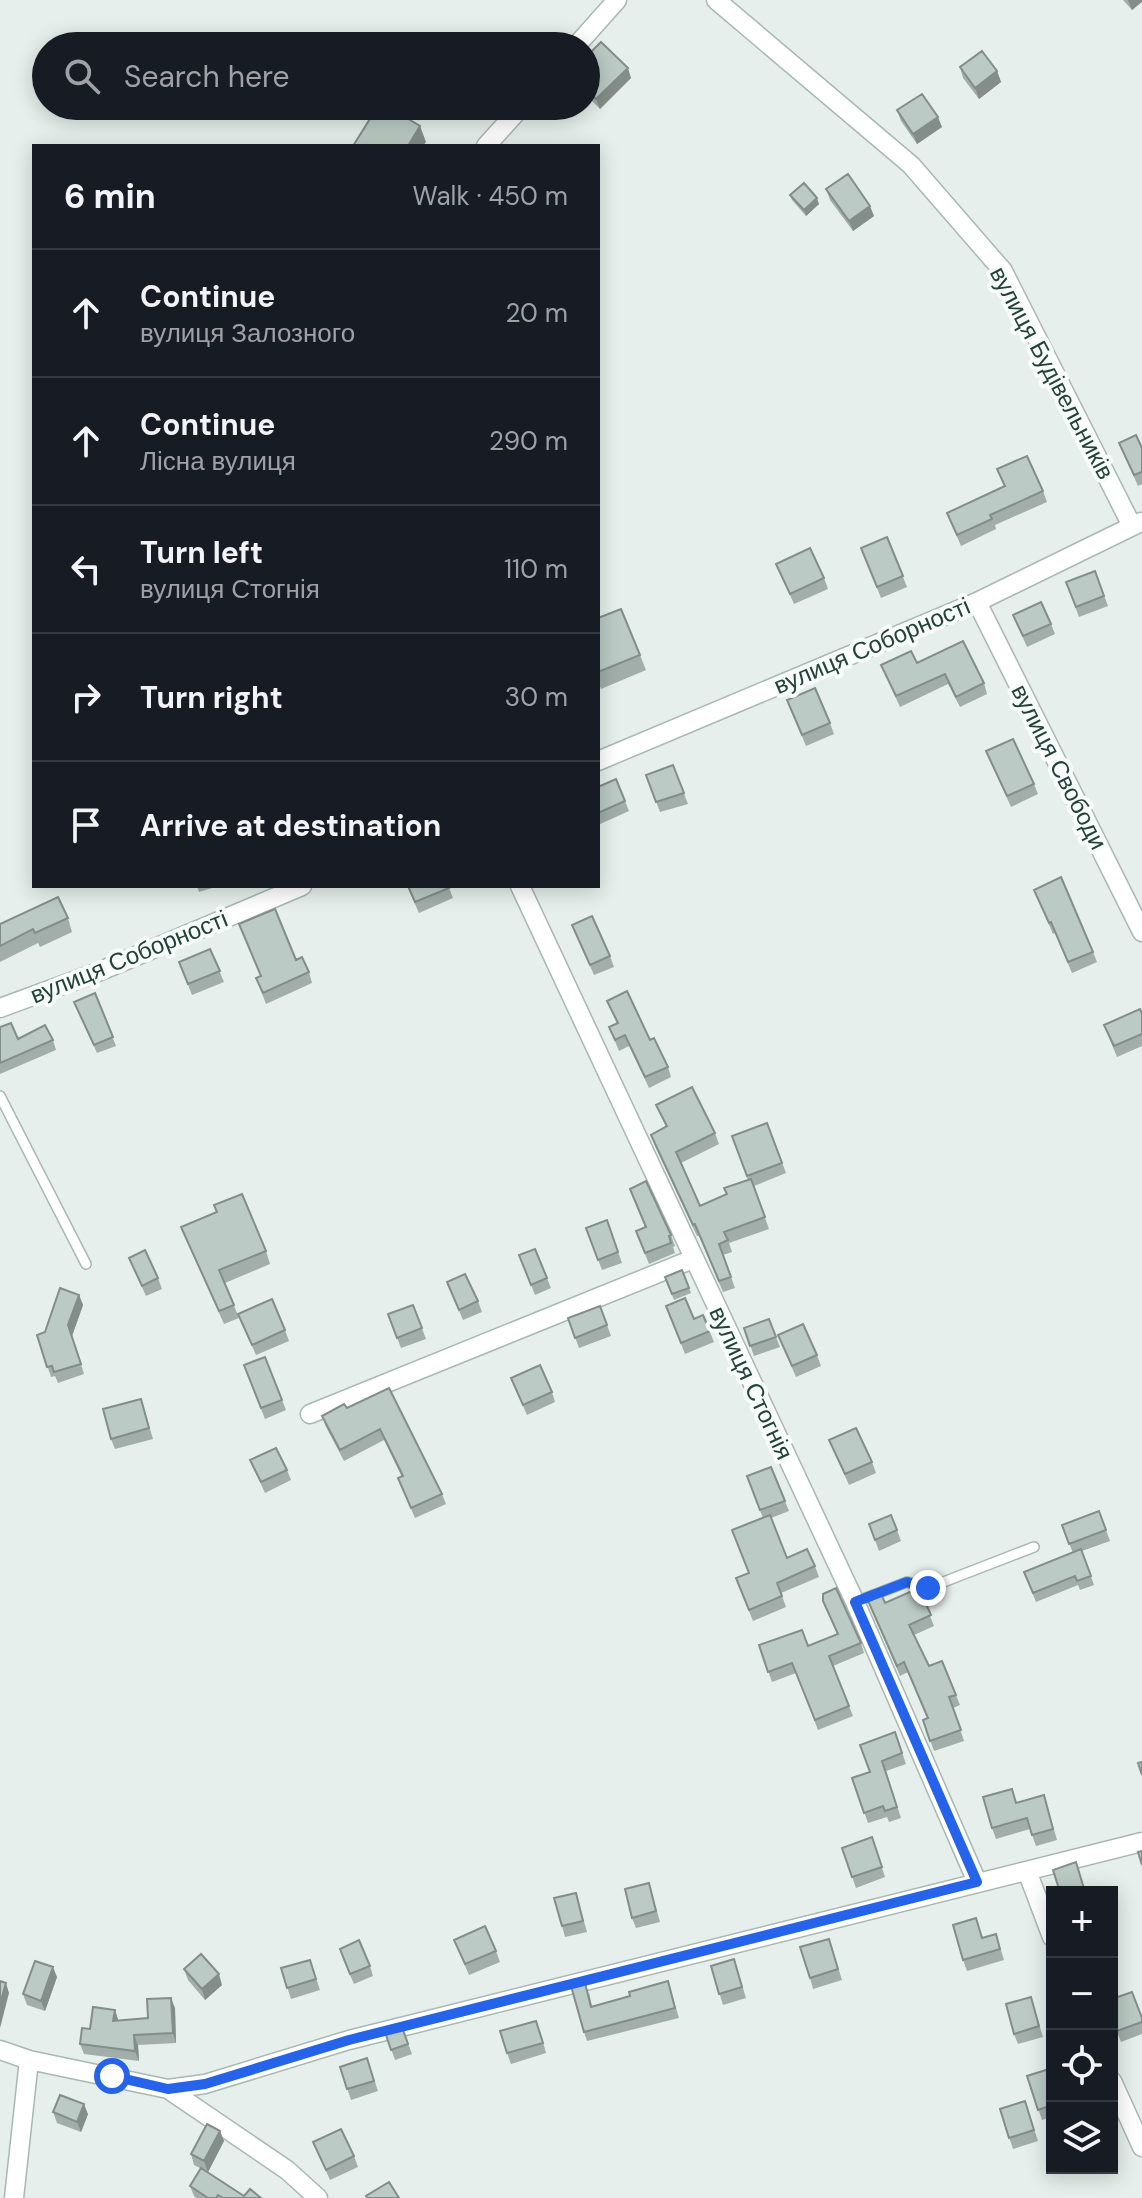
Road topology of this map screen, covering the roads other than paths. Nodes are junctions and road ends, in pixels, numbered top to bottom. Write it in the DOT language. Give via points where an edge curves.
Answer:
graph roads {
  1 [pos="617,0"];
  2 [pos="716,0"];
  3 [pos="588,32"];
  4 [pos="509,120"];
  5 [pos="488,144"];
  6 [pos="1137,524"];
  7 [pos="977,602"];
  8 [pos="600,760"];
  9 [pos="297,888"];
  10 [pos="521,888"];
  11 [pos="1142,932"];
  12 [pos="0,1008"];
  13 [pos="0,1096"];
  14 [pos="693,1259"];
  15 [pos="86,1264"];
  16 [pos="310,1414"];
  17 [pos="1034,1547"];
  18 [pos="855,1602"];
  19 [pos="1142,1842"];
  20 [pos="1027,1871"];
  21 [pos="977,1882"];
  22 [pos="1046,1921"];
  23 [pos="0,2050"];
  24 [pos="29,2060"];
  25 [pos="168,2089"];
  26 [pos="1118,2094"];
  27 [pos="1142,2147"];
  28 [pos="14,2198"];
  29 [pos="318,2198"];
  1 -- 3 [label="street"];
  2 -- 6 [label="street, вулиця Будівельників" via="911,165 1003,271"];
  4 -- 5 [label="street"];
  6 -- 7 [label="street, вулиця Соборності"];
  7 -- 8 [label="street, вулиця Соборності"];
  7 -- 11 [label="street, вулиця Свободи"];
  9 -- 12 [label="street, вулиця Соборності"];
  10 -- 14 [label="street, вулиця Стогнія"];
  13 -- 15 [label="lane"];
  14 -- 16 [label="street"];
  14 -- 18 [label="street, вулиця Стогнія"];
  17 -- 18 [label="lane" via="928,1588 907,1582"];
  18 -- 21 [label="street, вулиця Стогнія"];
  19 -- 20 [label="street"];
  20 -- 21 [label="street"];
  20 -- 22 [label="street"];
  21 -- 25 [label="street" via="349,2040 205,2084"];
  23 -- 24 [label="street"];
  24 -- 25 [label="street"];
  24 -- 28 [label="street"];
  25 -- 29 [label="street" via="287,2170"];
  26 -- 27 [label="street"];
}
